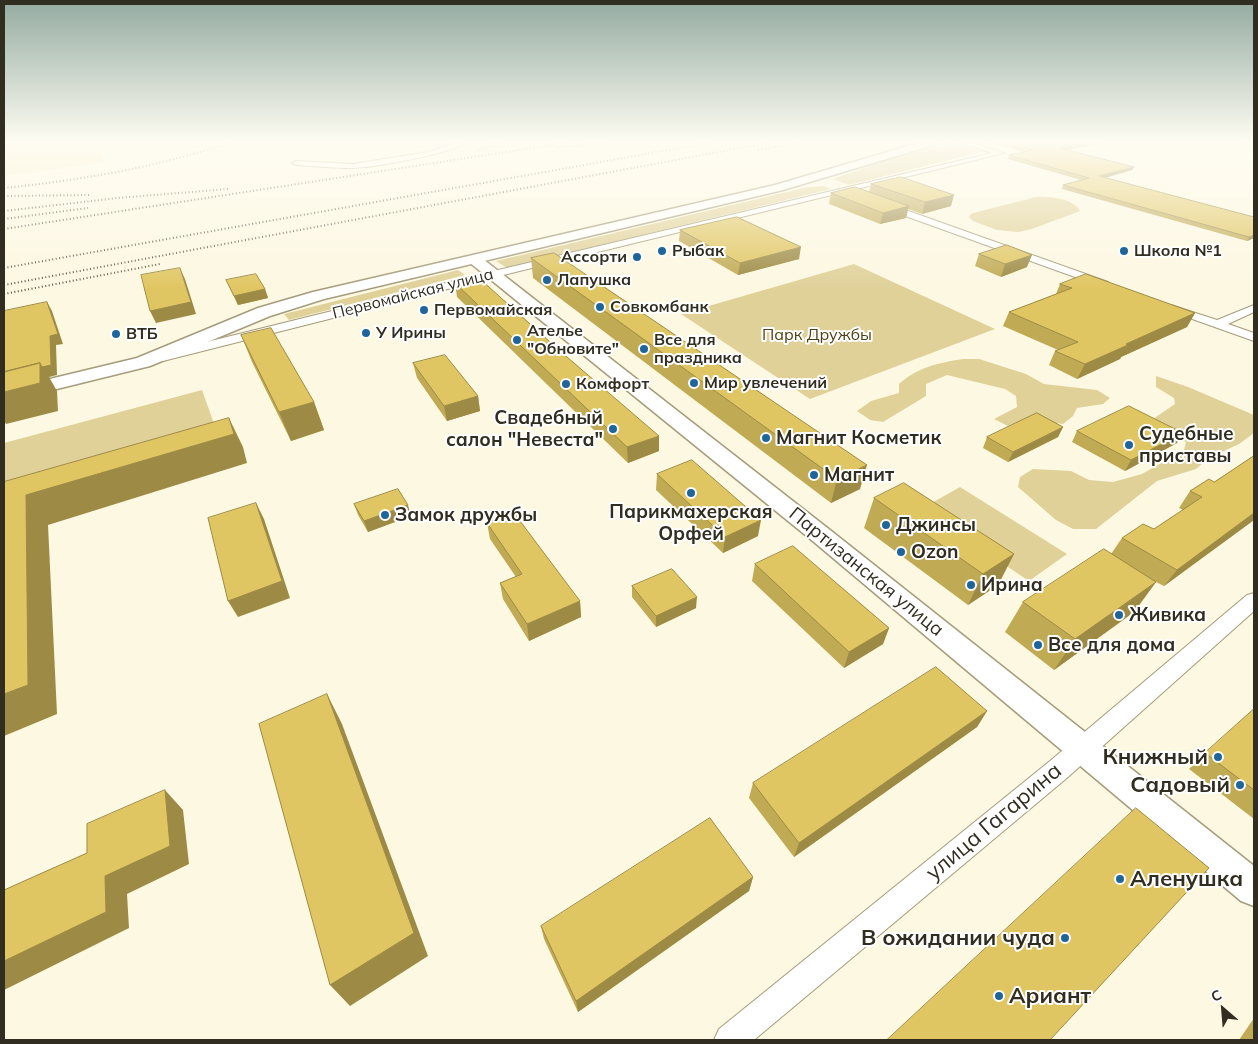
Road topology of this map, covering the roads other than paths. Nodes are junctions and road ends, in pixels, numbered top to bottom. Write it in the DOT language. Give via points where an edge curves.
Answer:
graph roads {
  1 [pos="761,192"];
  2 [pos="836,192"];
  3 [pos="847,192"];
  4 [pos="861,197"];
  5 [pos="878,203"];
  6 [pos="474,259"];
  7 [pos="494,274"];
  8 [pos="1117,288"];
  9 [pos="1162,305"];
  10 [pos="1254,308"];
  11 [pos="1218,324"];
  12 [pos="1254,338"];
  13 [pos="143,362"];
  14 [pos="4,396"];
  15 [pos="1254,600"];
  16 [pos="1083,748"];
  17 [pos="1254,888"];
  18 [pos="730,1040"];
  1 -- 6 [label="main road, Первомайская улица"];
  2 -- 7 [label="street, Первомайская улица"];
  3 -- 4 [label="street"];
  5 -- 8 [label="street"];
  6 -- 7 [label="street, Партизанская улица"];
  6 -- 13 [label="main road, Первомайская улица" via="319,295 264,312"];
  7 -- 13 [label="street, Первомайская улица"];
  7 -- 16 [label="street, Партизанская улица"];
  9 -- 11 [label="street"];
  10 -- 11 [label="street"];
  11 -- 12 [label="street"];
  13 -- 14 [label="main road, Первомайская улица"];
  15 -- 16 [label="street, улица Гагарина"];
  16 -- 17 [label="street, Партизанская улица"];
  16 -- 18 [label="street, улица Гагарина"];
}
